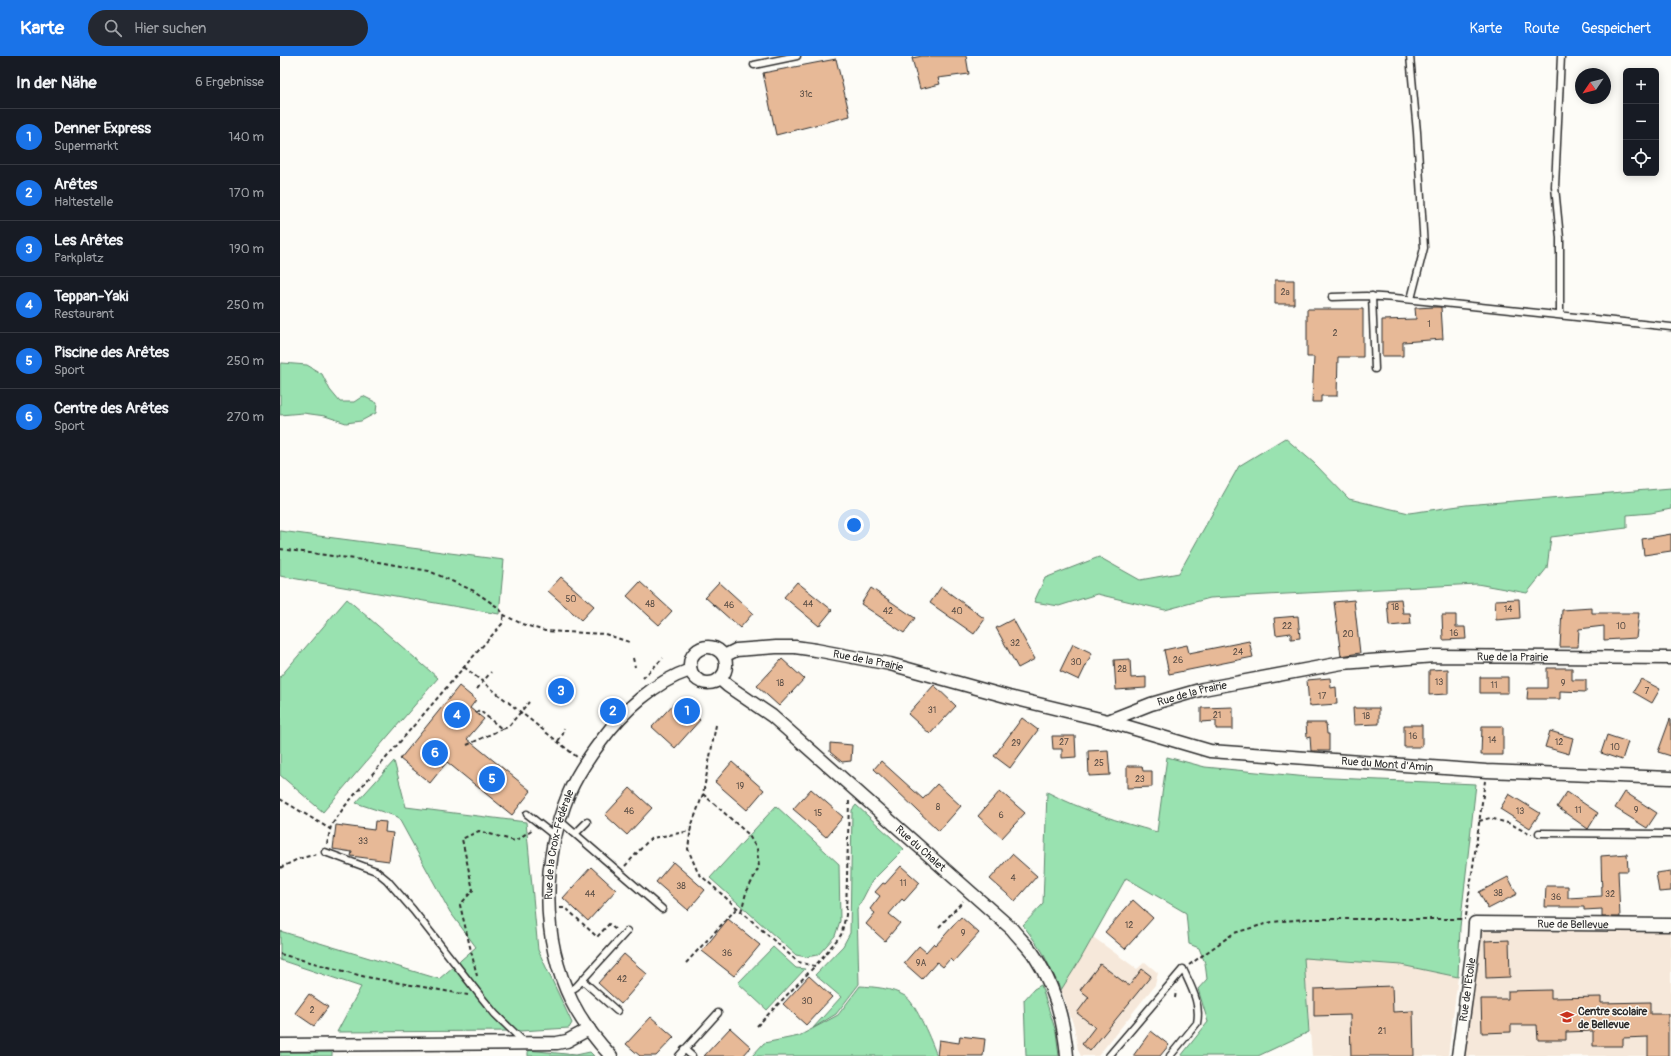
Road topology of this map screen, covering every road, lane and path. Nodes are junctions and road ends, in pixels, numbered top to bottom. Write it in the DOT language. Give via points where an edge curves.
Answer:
graph roads {
  1 [pos="797,56"];
  2 [pos="1410,56"];
  3 [pos="1561,56"];
  4 [pos="754,64"];
  5 [pos="1372,296"];
  6 [pos="1332,297"];
  7 [pos="1411,299"];
  8 [pos="1560,315"];
  9 [pos="1671,327"];
  10 [pos="1375,369"];
  11 [pos="280,549"];
  12 [pos="504,615"];
  13 [pos="629,642"];
  14 [pos="724,656"];
  15 [pos="633,658"];
  16 [pos="663,658"];
  17 [pos="1671,658"];
  18 [pos="464,667"];
  19 [pos="635,667"];
  20 [pos="690,670"];
  21 [pos="491,672"];
  22 [pos="643,678"];
  23 [pos="720,679"];
  24 [pos="483,682"];
  25 [pos="477,689"];
  26 [pos="529,702"];
  27 [pos="521,712"];
  28 [pos="476,713"];
  29 [pos="1108,721"];
  30 [pos="716,725"];
  31 [pos="564,728"];
  32 [pos="502,729"];
  33 [pos="558,741"];
  34 [pos="467,745"];
  35 [pos="579,758"];
  36 [pos="1671,778"];
  37 [pos="850,785"];
  38 [pos="1484,787"];
  39 [pos="703,794"];
  40 [pos="280,799"];
  41 [pos="527,814"];
  42 [pos="560,820"];
  43 [pos="1479,821"];
  44 [pos="587,822"];
  45 [pos="540,824"];
  46 [pos="330,829"];
  47 [pos="690,831"];
  48 [pos="1539,833"];
  49 [pos="575,834"];
  50 [pos="1671,834"];
  51 [pos="556,837"];
  52 [pos="325,852"];
  53 [pos="280,868"];
  54 [pos="620,872"];
  55 [pos="970,893"];
  56 [pos="564,908"];
  57 [pos="662,908"];
  58 [pos="737,908"];
  59 [pos="741,912"];
  60 [pos="1471,919"];
  61 [pos="1671,925"];
  62 [pos="940,927"];
  63 [pos="627,931"];
  64 [pos="622,936"];
  65 [pos="280,954"];
  66 [pos="686,963"];
  67 [pos="815,966"];
  68 [pos="1183,969"];
  69 [pos="582,980"];
  70 [pos="568,992"];
  71 [pos="482,998"];
  72 [pos="617,1011"];
  73 [pos="718,1013"];
  74 [pos="757,1026"];
  75 [pos="589,1029"];
  76 [pos="525,1043"];
  77 [pos="280,1045"];
  78 [pos="684,1049"];
  79 [pos="611,1056"];
  80 [pos="679,1056"];
  81 [pos="692,1056"];
  82 [pos="1067,1056"];
  83 [pos="1109,1056"];
  84 [pos="1170,1056"];
  85 [pos="1458,1056"];
  1 -- 4 [label="lane"];
  2 -- 7 [label="lane" via="1424,248"];
  3 -- 8 [label="lane" via="1555,187 1560,238"];
  5 -- 6 [label="lane"];
  5 -- 7 [label="lane"];
  5 -- 10 [label="lane"];
  7 -- 8 [label="lane"];
  8 -- 9 [label="lane"];
  11 -- 12 [label="path" via="429,571 474,591 499,608"];
  12 -- 13 [label="path" via="522,624 545,630 605,634"];
  12 -- 18 [label="path" via="502,624"];
  14 -- 20 [label="street" via="717,649 702,648 693,654"];
  14 -- 23 [label="street" via="726,668"];
  14 -- 29 [label="street, Rue de la Prairie" via="736,650 776,646 816,650 890,664"];
  15 -- 19 [label="path"];
  16 -- 22 [label="path"];
  17 -- 29 [label="street, Rue de la Prairie" via="1435,656 1342,663 1203,689 1151,704"];
  18 -- 24 [label="path"];
  18 -- 46 [label="path" via="345,806"];
  20 -- 23 [label="street" via="702,683 715,683"];
  20 -- 42 [label="street, Rue de la Croix-Fédérale" via="645,696 612,727 585,763 570,791"];
  21 -- 24 [label="path"];
  23 -- 37 [label="street, Rue du Chalet" via="772,716"];
  24 -- 25 [label="path"];
  24 -- 27 [label="path"];
  26 -- 27 [label="path"];
  27 -- 32 [label="path" via="508,727"];
  27 -- 33 [label="path"];
  28 -- 32 [label="path" via="479,710"];
  29 -- 36 [label="street, Rue du Mont d'Amin" via="1210,752 1486,771"];
  30 -- 39 [label="path"];
  31 -- 33 [label="path"];
  32 -- 34 [label="path"];
  33 -- 35 [label="path"];
  37 -- 55 [label="street, Rue du Chalet"];
  37 -- 67 [label="path" via="846,915 841,935"];
  38 -- 43 [label="path"];
  39 -- 47 [label="path"];
  39 -- 59 [label="path" via="748,834 757,849 759,867 746,893"];
  40 -- 46 [label="path"];
  41 -- 45 [label="lane"];
  42 -- 49 [label="lane"];
  42 -- 51 [label="street, Rue de la Croix-Fédérale"];
  43 -- 48 [label="path" via="1490,818 1511,824 1529,834"];
  43 -- 60 [label="path"];
  44 -- 49 [label="lane"];
  45 -- 51 [label="lane"];
  45 -- 71 [label="path" via="515,841 479,831 462,839 473,890 460,905"];
  46 -- 52 [label="path"];
  47 -- 54 [label="path" via="652,838"];
  47 -- 58 [label="path" via="688,849 698,873"];
  48 -- 50 [label="lane"];
  49 -- 54 [label="lane"];
  51 -- 70 [label="street, Rue de la Croix-Fédérale" via="548,888 550,922 559,966"];
  52 -- 53 [label="path" via="298,859"];
  52 -- 71 [label="lane" via="376,871 387,880"];
  54 -- 57 [label="lane"];
  55 -- 62 [label="path"];
  55 -- 82 [label="street, Rue du Chalet" via="1012,930 1034,954 1049,981 1065,1031"];
  56 -- 64 [label="path" via="597,937 609,924"];
  58 -- 59 [label="path"];
  58 -- 66 [label="path"];
  59 -- 67 [label="path" via="798,962"];
  60 -- 61 [label="street, Rue de Bellevue"];
  60 -- 68 [label="path" via="1306,919 1272,922 1234,933"];
  60 -- 85 [label="street, Rue de l'Etoile" via="1474,940"];
  63 -- 64 [label="lane"];
  64 -- 69 [label="lane"];
  65 -- 71 [label="path" via="366,977"];
  67 -- 74 [label="path"];
  68 -- 83 [label="lane"];
  68 -- 84 [label="lane" via="1197,1000 1198,1018 1197,1023"];
  69 -- 70 [label="lane"];
  69 -- 72 [label="lane"];
  70 -- 75 [label="street, Rue de la Croix-Fédérale"];
  71 -- 76 [label="lane"];
  73 -- 78 [label="lane"];
  75 -- 76 [label="street" via="567,1041"];
  75 -- 79 [label="street, Rue de la Croix-Fédérale"];
  76 -- 77 [label="street"];
  78 -- 80 [label="lane"];
  78 -- 81 [label="lane"];
}
